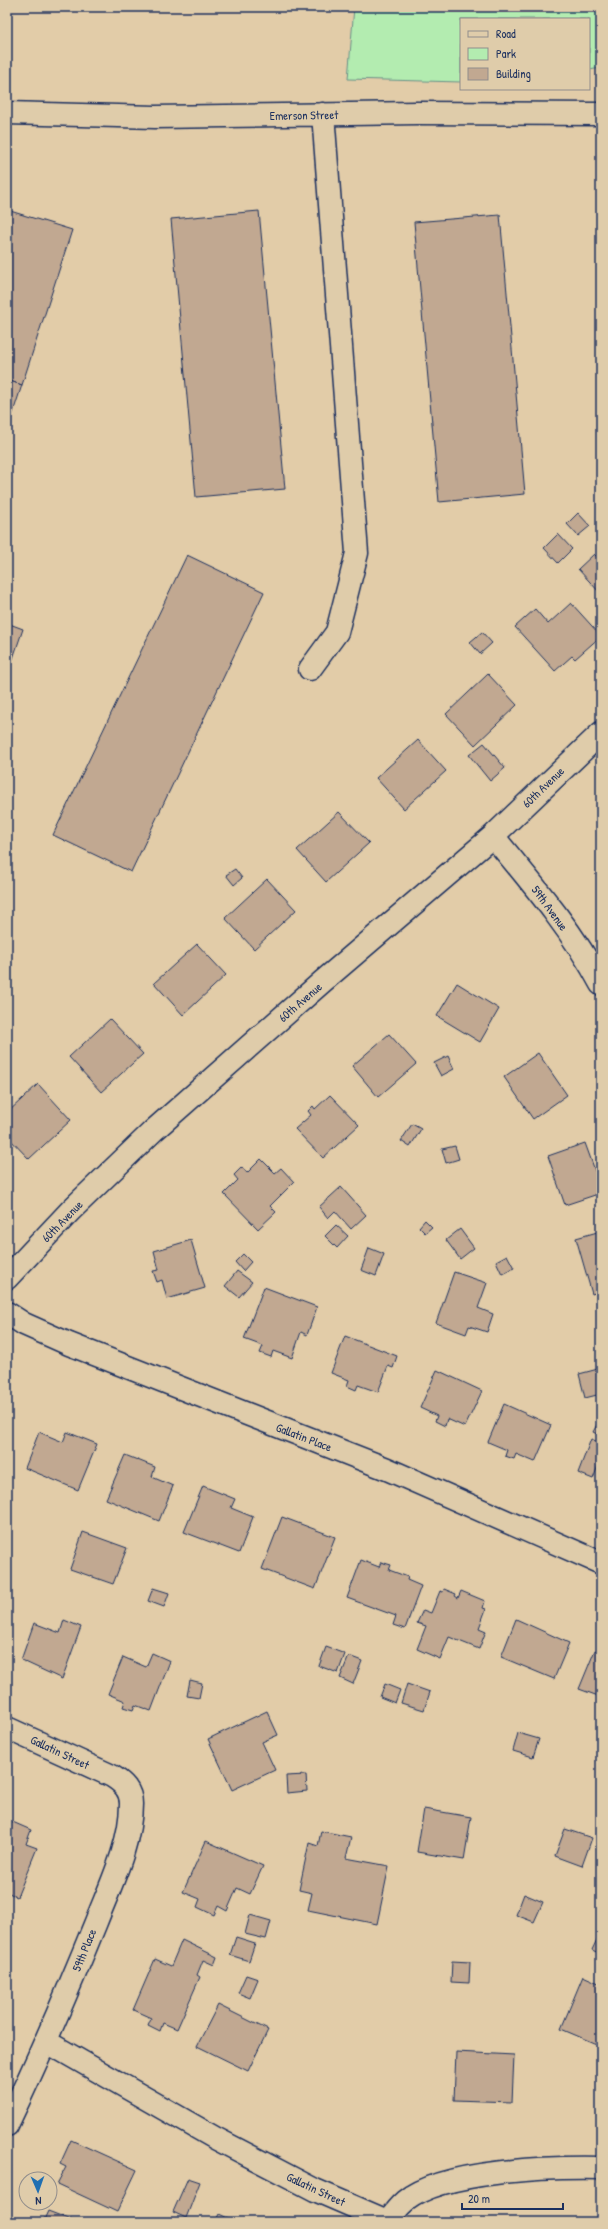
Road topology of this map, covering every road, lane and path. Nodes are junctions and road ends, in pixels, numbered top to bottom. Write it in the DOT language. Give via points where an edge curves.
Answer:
graph roads {
  1 [pos="7,113"];
  2 [pos="323,114"];
  3 [pos="601,114"];
  4 [pos="310,669"];
  5 [pos="601,733"];
  6 [pos="493,836"];
  7 [pos="601,984"];
  8 [pos="7,1278"];
  9 [pos="7,1313"];
  10 [pos="601,1563"];
  11 [pos="7,1728"];
  12 [pos="112,1776"];
  13 [pos="47,2042"];
  14 [pos="7,2125"];
  15 [pos="601,2168"];
  16 [pos="387,2222"];
  1 -- 2 [label="street, Emerson Street" via="155,117"];
  2 -- 3 [label="street, Emerson Street"];
  2 -- 4 [label="street" via="357,553 337,632"];
  5 -- 6 [label="street, 60th Avenue"];
  6 -- 7 [label="street, 59th Avenue" via="539,892"];
  6 -- 8 [label="street, 60th Avenue" via="153,1131 71,1210"];
  9 -- 10 [label="street, Gallatin Place" via="24,1324 69,1344 387,1469"];
  11 -- 12 [label="street, Gallatin Street"];
  12 -- 13 [label="street, 59th Place" via="126,1785 131,1803 128,1830 114,1878"];
  13 -- 14 [label="street, 59th Place"];
  13 -- 16 [label="street, Gallatin Street" via="215,2138 314,2190"];
  15 -- 16 [label="street, Gallatin Street" via="527,2170 468,2177 428,2189 405,2201"];
}
